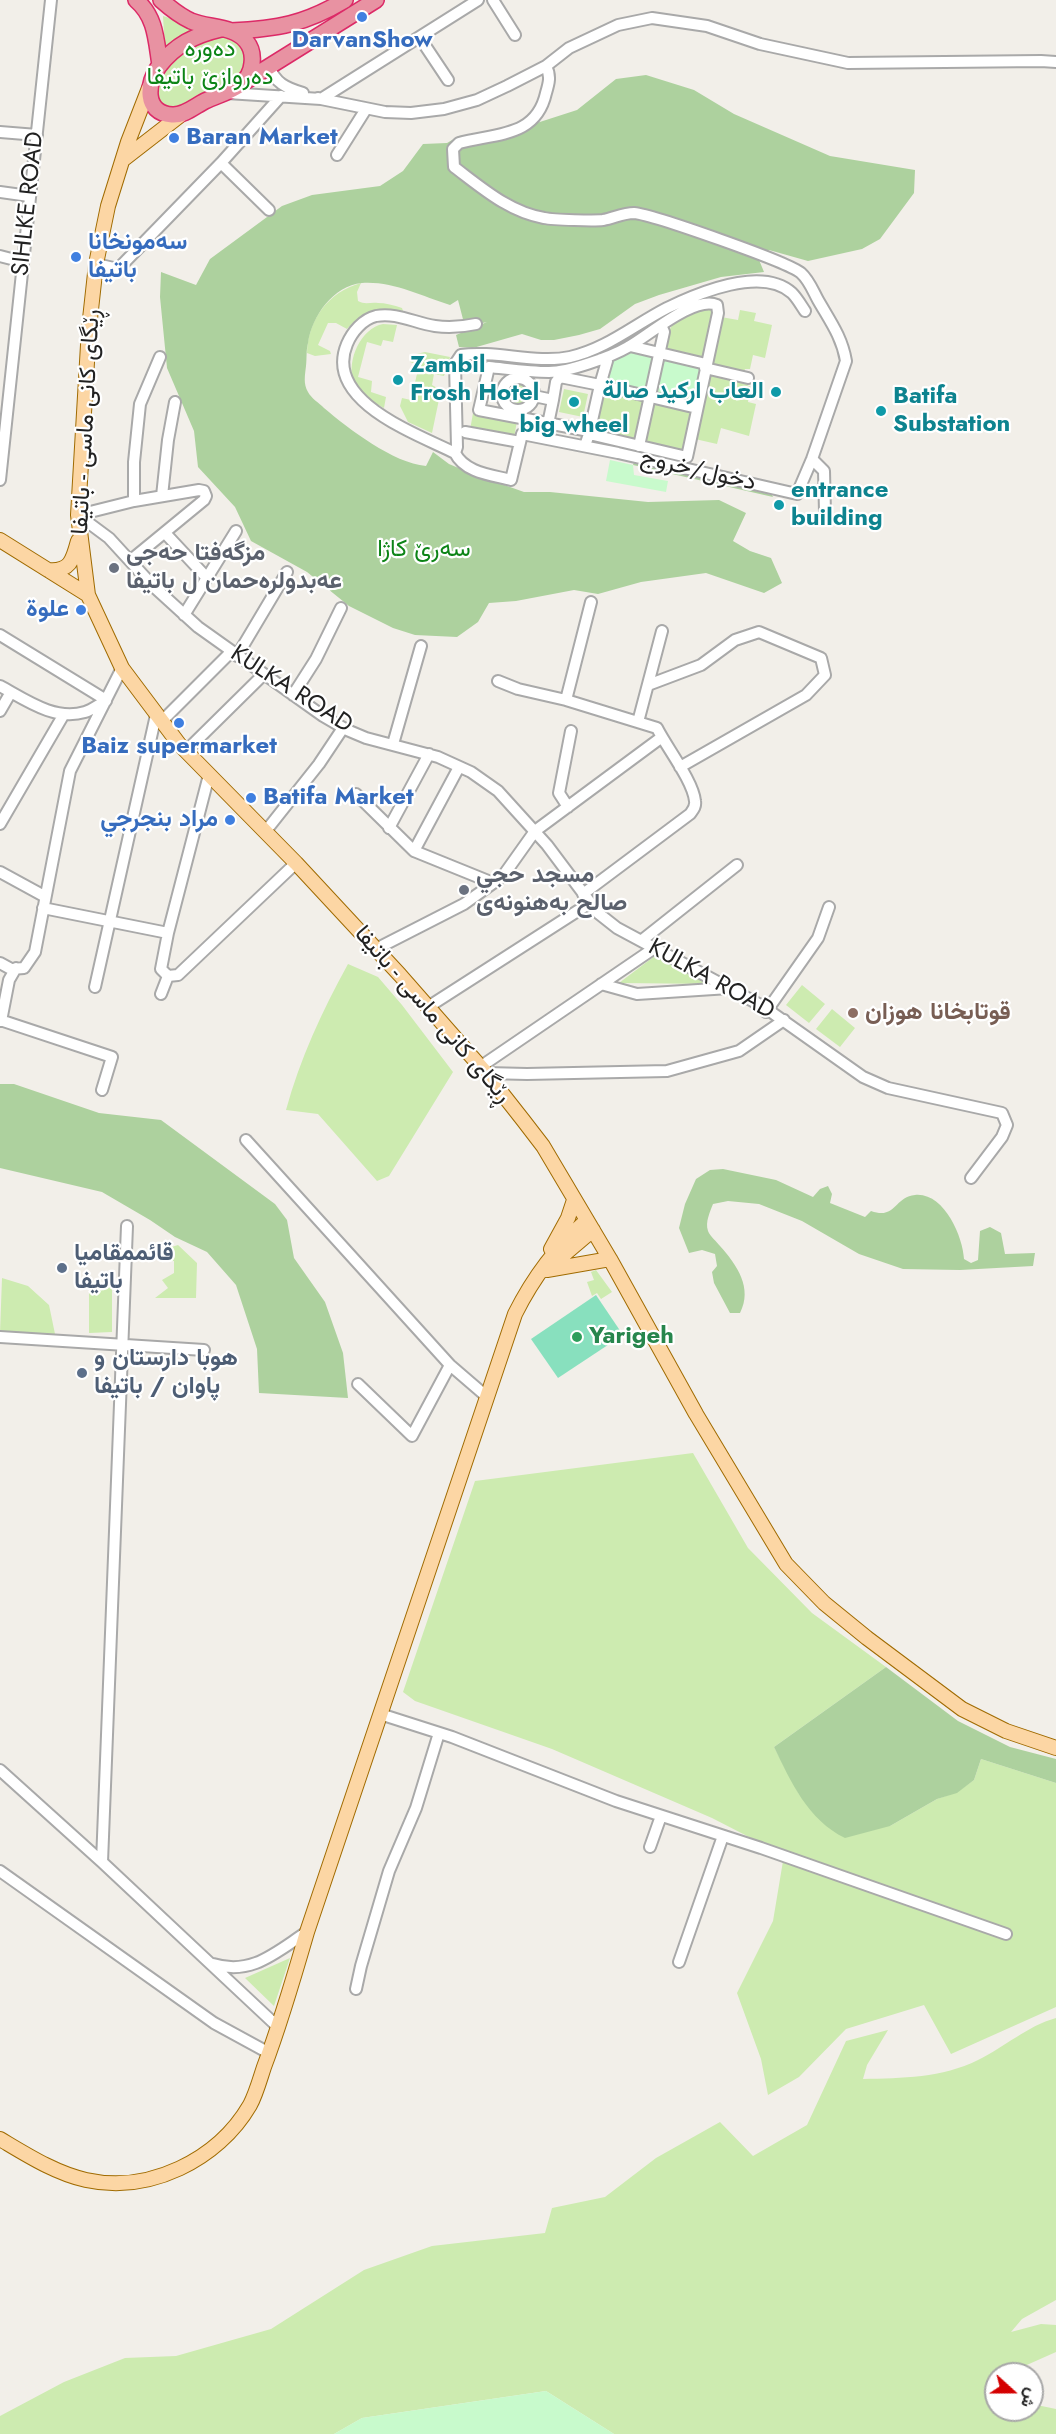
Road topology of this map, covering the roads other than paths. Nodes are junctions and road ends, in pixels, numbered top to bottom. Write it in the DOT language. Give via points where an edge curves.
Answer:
graph roads {
  1 [pos="51,0"];
  2 [pos="136,0"];
  3 [pos="161,0"];
  4 [pos="345,0"];
  5 [pos="376,0"];
  6 [pos="478,0"];
  7 [pos="493,0"];
  8 [pos="225,30"];
  9 [pos="514,36"];
  10 [pos="420,38"];
  11 [pos="1056,63"];
  12 [pos="160,65"];
  13 [pos="269,66"];
  14 [pos="546,66"];
  15 [pos="448,80"];
  16 [pos="243,82"];
  17 [pos="148,88"];
  18 [pos="225,93"];
  19 [pos="281,96"];
  20 [pos="321,99"];
  21 [pos="366,109"];
  22 [pos="182,114"];
  23 [pos="0,132"];
  24 [pos="37,135"];
  25 [pos="338,155"];
  26 [pos="123,160"];
  27 [pos="221,163"];
  28 [pos="0,192"];
  29 [pos="29,196"];
  30 [pos="269,210"];
  31 [pos="0,256"];
  32 [pos="23,262"];
  33 [pos="96,264"];
  34 [pos="722,288"];
  35 [pos="717,305"];
  36 [pos="805,312"];
  37 [pos="476,324"];
  38 [pos="661,325"];
  39 [pos="630,346"];
  40 [pos="659,353"];
  41 [pos="160,357"];
  42 [pos="601,359"];
  43 [pos="706,366"];
  44 [pos="563,373"];
  45 [pos="522,374"];
  46 [pos="748,378"];
  47 [pos="484,386"];
  48 [pos="600,386"];
  49 [pos="502,390"];
  50 [pos="534,396"];
  51 [pos="650,397"];
  52 [pos="553,400"];
  53 [pos="176,402"];
  54 [pos="697,408"];
  55 [pos="513,413"];
  56 [pos="548,424"];
  57 [pos="465,432"];
  58 [pos="589,432"];
  59 [pos="520,442"];
  60 [pos="585,446"];
  61 [pos="639,446"];
  62 [pos="455,453"];
  63 [pos="812,459"];
  64 [pos="0,480"];
  65 [pos="162,496"];
  66 [pos="134,501"];
  67 [pos="825,512"];
  68 [pos="78,515"];
  69 [pos="236,531"];
  70 [pos="81,532"];
  71 [pos="165,533"];
  72 [pos="0,540"];
  73 [pos="132,560"];
  74 [pos="48,570"];
  75 [pos="287,572"];
  76 [pos="207,578"];
  77 [pos="88,595"];
  78 [pos="591,603"];
  79 [pos="341,608"];
  80 [pos="184,615"];
  81 [pos="662,631"];
  82 [pos="0,635"];
  83 [pos="421,646"];
  84 [pos="234,654"];
  85 [pos="122,668"];
  86 [pos="264,674"];
  87 [pos="498,681"];
  88 [pos="648,685"];
  89 [pos="0,686"];
  90 [pos="11,692"];
  91 [pos="294,695"];
  92 [pos="106,700"];
  93 [pos="566,700"];
  94 [pos="0,711"];
  95 [pos="64,714"];
  96 [pos="159,719"];
  97 [pos="638,722"];
  98 [pos="343,728"];
  99 [pos="571,731"];
  100 [pos="662,737"];
  101 [pos="393,744"];
  102 [pos="186,751"];
  103 [pos="429,754"];
  104 [pos="459,767"];
  105 [pos="680,767"];
  106 [pos="209,775"];
  107 [pos="356,794"];
  108 [pos="568,807"];
  109 [pos="0,824"];
  110 [pos="389,828"];
  111 [pos="535,831"];
  112 [pos="265,832"];
  113 [pos="414,851"];
  114 [pos="296,863"];
  115 [pos="737,865"];
  116 [pos="0,872"];
  117 [pos="494,883"];
  118 [pos="587,899"];
  119 [pos="44,902"];
  120 [pos="829,907"];
  121 [pos="111,920"];
  122 [pos="168,933"];
  123 [pos="640,942"];
  124 [pos="376,949"];
  125 [pos="653,949"];
  126 [pos="0,963"];
  127 [pos="16,968"];
  128 [pos="168,976"];
  129 [pos="602,984"];
  130 [pos="95,987"];
  131 [pos="729,988"];
  132 [pos="161,994"];
  133 [pos="428,1007"];
  134 [pos="767,1011"];
  135 [pos="784,1020"];
  136 [pos="1,1021"];
  137 [pos="483,1070"];
  138 [pos="102,1090"];
  139 [pos="246,1140"];
  140 [pos="971,1178"];
  141 [pos="574,1200"];
  142 [pos="127,1226"];
  143 [pos="589,1226"];
  144 [pos="610,1259"];
  145 [pos="544,1271"];
  146 [pos="0,1337"];
  147 [pos="122,1344"];
  148 [pos="204,1350"];
  149 [pos="450,1365"];
  150 [pos="358,1384"];
  151 [pos="486,1396"];
  152 [pos="380,1714"];
  153 [pos="439,1733"];
  154 [pos="1056,1748"];
  155 [pos="0,1770"];
  156 [pos="661,1816"];
  157 [pos="723,1836"];
  158 [pos="650,1847"];
  159 [pos="102,1862"];
  160 [pos="0,1871"];
  161 [pos="307,1932"];
  162 [pos="1006,1934"];
  163 [pos="679,1962"];
  164 [pos="212,1963"];
  165 [pos="356,1989"];
  166 [pos="278,2027"];
  167 [pos="269,2053"];
  168 [pos="0,2139"];
  1 -- 24 [label="street, SIHLKE ROAD"];
  2 -- 12 [label="highway" via="154,23"];
  3 -- 8 [label="highway" via="189,20"];
  4 -- 8 [label="highway" via="293,25"];
  5 -- 13 [label="highway"];
  6 -- 10 [label="street"];
  7 -- 9 [label="street"];
  8 -- 12 [label="highway" via="190,39"];
  8 -- 16 [label="highway" via="245,40 253,57"];
  10 -- 15 [label="street"];
  10 -- 20 [label="street"];
  11 -- 14 [label="street" via="848,63 760,44 707,26 652,18 618,25 569,48"];
  12 -- 17 [label="highway"];
  13 -- 16 [label="highway"];
  13 -- 20 [label="street" via="281,84"];
  14 -- 21 [label="street" via="477,100 444,109 411,113"];
  14 -- 63 [label="street" via="550,79 537,117 515,130 459,143 453,149 454,167 488,193 526,213 545,218 601,220 635,213 702,234 802,274 833,323 846,361"];
  16 -- 18 [label="highway"];
  17 -- 22 [label="highway" via="158,110"];
  17 -- 26 [label="main road, ڕێگای کانی ماسی - باتيفا"];
  18 -- 19 [label="street"];
  18 -- 22 [label="highway"];
  19 -- 20 [label="street"];
  19 -- 27 [label="street"];
  20 -- 21 [label="street"];
  21 -- 25 [label="street"];
  22 -- 26 [label="main road"];
  23 -- 24 [label="street"];
  24 -- 29 [label="street, SIHLKE ROAD"];
  26 -- 33 [label="main road, ڕێگای کانی ماسی - باتيفا"];
  27 -- 30 [label="street"];
  27 -- 33 [label="street" via="117,269"];
  28 -- 29 [label="street"];
  29 -- 32 [label="street, SIHLKE ROAD"];
  31 -- 32 [label="street"];
  32 -- 64 [label="street, SIHLKE ROAD"];
  33 -- 68 [label="main road, ڕێگای کانی ماسی - باتيفا"];
  34 -- 35 [label="street"];
  34 -- 36 [label="street" via="760,280 791,292"];
  34 -- 62 [label="street" via="666,309 586,352 546,358 480,352 461,355 455,364"];
  35 -- 38 [label="street" via="701,305"];
  35 -- 43 [label="street"];
  37 -- 62 [label="street" via="434,326 391,315 374,317 362,324 346,346 345,376 365,404"];
  38 -- 39 [label="street"];
  38 -- 40 [label="street" via="664,332"];
  39 -- 40 [label="street"];
  39 -- 42 [label="street"];
  40 -- 43 [label="street"];
  40 -- 51 [label="street"];
  41 -- 66 [label="street" via="140,404"];
  42 -- 44 [label="street"];
  42 -- 48 [label="street" via="607,361"];
  43 -- 46 [label="street"];
  43 -- 54 [label="street"];
  44 -- 45 [label="street"];
  44 -- 48 [label="street"];
  44 -- 52 [label="street" via="556,382"];
  45 -- 47 [label="street" via="489,367"];
  45 -- 49 [label="street" via="508,380"];
  45 -- 50 [label="street" via="532,386"];
  47 -- 49 [label="street"];
  47 -- 55 [label="street" via="479,410"];
  48 -- 51 [label="street"];
  48 -- 58 [label="street"];
  49 -- 55 [label="street" via="505,404"];
  50 -- 52 [label="street"];
  50 -- 55 [label="street" via="525,409"];
  51 -- 54 [label="street"];
  51 -- 61 [label="street"];
  52 -- 56 [label="street"];
  53 -- 65 [label="street"];
  54 -- 61 [label="street" via="687,457"];
  55 -- 56 [label="street"];
  56 -- 58 [label="street"];
  57 -- 59 [label="street"];
  58 -- 60 [label="street"];
  58 -- 61 [label="street"];
  59 -- 60 [label="street" via="522,434"];
  59 -- 62 [label="street" via="511,480 472,469"];
  60 -- 63 [label="street, دخول/خروج" via="797,494"];
  63 -- 67 [label="street" via="824,471"];
  65 -- 66 [label="street"];
  65 -- 71 [label="street" via="199,490 206,496"];
  66 -- 68 [label="street"];
  68 -- 70 [label="main road, ڕێگای کانی ماسی - باتيفا"];
  68 -- 73 [label="street, KULKA ROAD"];
  69 -- 76 [label="street"];
  70 -- 74 [label="main road" via="70,564 63,570"];
  70 -- 77 [label="main road, ڕێگای کانی ماسی - باتيفا"];
  71 -- 73 [label="street"];
  71 -- 76 [label="street"];
  72 -- 74 [label="main road"];
  73 -- 80 [label="street, KULKA ROAD"];
  74 -- 77 [label="main road"];
  75 -- 84 [label="street"];
  76 -- 80 [label="street"];
  77 -- 85 [label="main road, ڕێگای کانی ماسی - باتيفا"];
  78 -- 93 [label="street"];
  79 -- 91 [label="street"];
  80 -- 84 [label="street, KULKA ROAD"];
  81 -- 88 [label="street"];
  82 -- 92 [label="street"];
  83 -- 101 [label="street"];
  84 -- 86 [label="street, KULKA ROAD"];
  84 -- 96 [label="street"];
  85 -- 92 [label="street"];
  85 -- 96 [label="main road, ڕێگای کانی ماسی - باتيفا"];
  86 -- 91 [label="street, KULKA ROAD"];
  86 -- 102 [label="street"];
  87 -- 93 [label="street"];
  88 -- 97 [label="street"];
  88 -- 105 [label="street" via="701,665 735,640 759,632 821,658 825,675 806,694"];
  89 -- 90 [label="street"];
  90 -- 94 [label="street"];
  90 -- 95 [label="street" via="44,710"];
  91 -- 98 [label="street, KULKA ROAD"];
  92 -- 95 [label="street" via="86,712"];
  92 -- 119 [label="street" via="70,771"];
  93 -- 97 [label="street"];
  95 -- 109 [label="street"];
  96 -- 102 [label="main road, ڕێگای کانی ماسی - باتيفا"];
  96 -- 121 [label="street"];
  97 -- 100 [label="street" via="657,728"];
  98 -- 101 [label="street, KULKA ROAD"];
  98 -- 112 [label="street"];
  99 -- 108 [label="street" via="559,793"];
  100 -- 105 [label="street"];
  100 -- 108 [label="street"];
  101 -- 103 [label="street, KULKA ROAD"];
  102 -- 106 [label="main road, ڕێگای کانی ماسی - باتيفا"];
  103 -- 104 [label="street, KULKA ROAD"];
  103 -- 110 [label="street"];
  104 -- 111 [label="street, KULKA ROAD" via="498,791"];
  104 -- 113 [label="street"];
  105 -- 118 [label="street" via="695,808"];
  106 -- 112 [label="main road, ڕێگای کانی ماسی - باتيفا"];
  106 -- 122 [label="street"];
  107 -- 110 [label="street"];
  108 -- 111 [label="street"];
  110 -- 113 [label="street"];
  111 -- 117 [label="street"];
  111 -- 118 [label="street, KULKA ROAD"];
  112 -- 114 [label="main road, ڕێگای کانی ماسی - باتيفا"];
  113 -- 117 [label="street"];
  114 -- 124 [label="main road, ڕێگای کانی ماسی - باتيفا"];
  114 -- 128 [label="street" via="178,975"];
  115 -- 123 [label="street"];
  116 -- 119 [label="street"];
  117 -- 124 [label="street" via="464,904"];
  118 -- 123 [label="street, KULKA ROAD" via="616,928"];
  118 -- 133 [label="street"];
  119 -- 121 [label="street"];
  119 -- 127 [label="street" via="35,952 24,968"];
  120 -- 134 [label="street" via="818,938"];
  121 -- 122 [label="street"];
  121 -- 130 [label="street"];
  122 -- 128 [label="street" via="161,969"];
  123 -- 125 [label="street, KULKA ROAD"];
  124 -- 133 [label="main road, ڕێگای کانی ماسی - باتيفا"];
  125 -- 129 [label="street"];
  125 -- 131 [label="street, KULKA ROAD"];
  126 -- 127 [label="street"];
  127 -- 136 [label="street" via="9,980"];
  128 -- 132 [label="street"];
  129 -- 131 [label="street" via="637,994"];
  129 -- 137 [label="street"];
  131 -- 134 [label="street, KULKA ROAD"];
  133 -- 137 [label="main road, ڕێگای کانی ماسی - باتيفا"];
  134 -- 135 [label="street, KULKA ROAD"];
  135 -- 137 [label="street" via="739,1052 667,1071 527,1074"];
  135 -- 140 [label="street, KULKA ROAD" via="863,1077 888,1088 1002,1113 1007,1125 1002,1137"];
  136 -- 138 [label="street" via="112,1057"];
  137 -- 141 [label="main road, ڕێگای کانی ماسی - باتيفا" via="543,1146"];
  139 -- 149 [label="street"];
  141 -- 143 [label="main road, ڕێگای کانی ماسی - باتيفا"];
  141 -- 145 [label="main road" via="542,1266"];
  142 -- 147 [label="street"];
  143 -- 144 [label="main road, ڕێگای کانی ماسی - باتيفا"];
  143 -- 145 [label="main road"];
  144 -- 145 [label="main road"];
  144 -- 154 [label="main road, ڕێگای کانی ماسی - باتيفا" via="786,1564 824,1603 962,1709 1006,1731"];
  145 -- 151 [label="main road" via="527,1290 514,1314"];
  146 -- 147 [label="street"];
  147 -- 148 [label="street"];
  147 -- 159 [label="street"];
  149 -- 150 [label="street" via="412,1436"];
  149 -- 151 [label="street"];
  151 -- 152 [label="main road"];
  152 -- 153 [label="street"];
  152 -- 161 [label="main road"];
  153 -- 156 [label="street"];
  153 -- 165 [label="street" via="416,1808 389,1871"];
  155 -- 159 [label="street"];
  156 -- 157 [label="street"];
  156 -- 158 [label="street"];
  157 -- 162 [label="street"];
  157 -- 163 [label="street"];
  159 -- 164 [label="street"];
  160 -- 167 [label="street" via="214,2023"];
  161 -- 164 [label="street" via="254,1965 225,1968"];
  161 -- 166 [label="main road"];
  164 -- 166 [label="street"];
  166 -- 167 [label="main road"];
  167 -- 168 [label="main road" via="250,2104 227,2137 164,2176 124,2183 87,2180 53,2169"];
}
